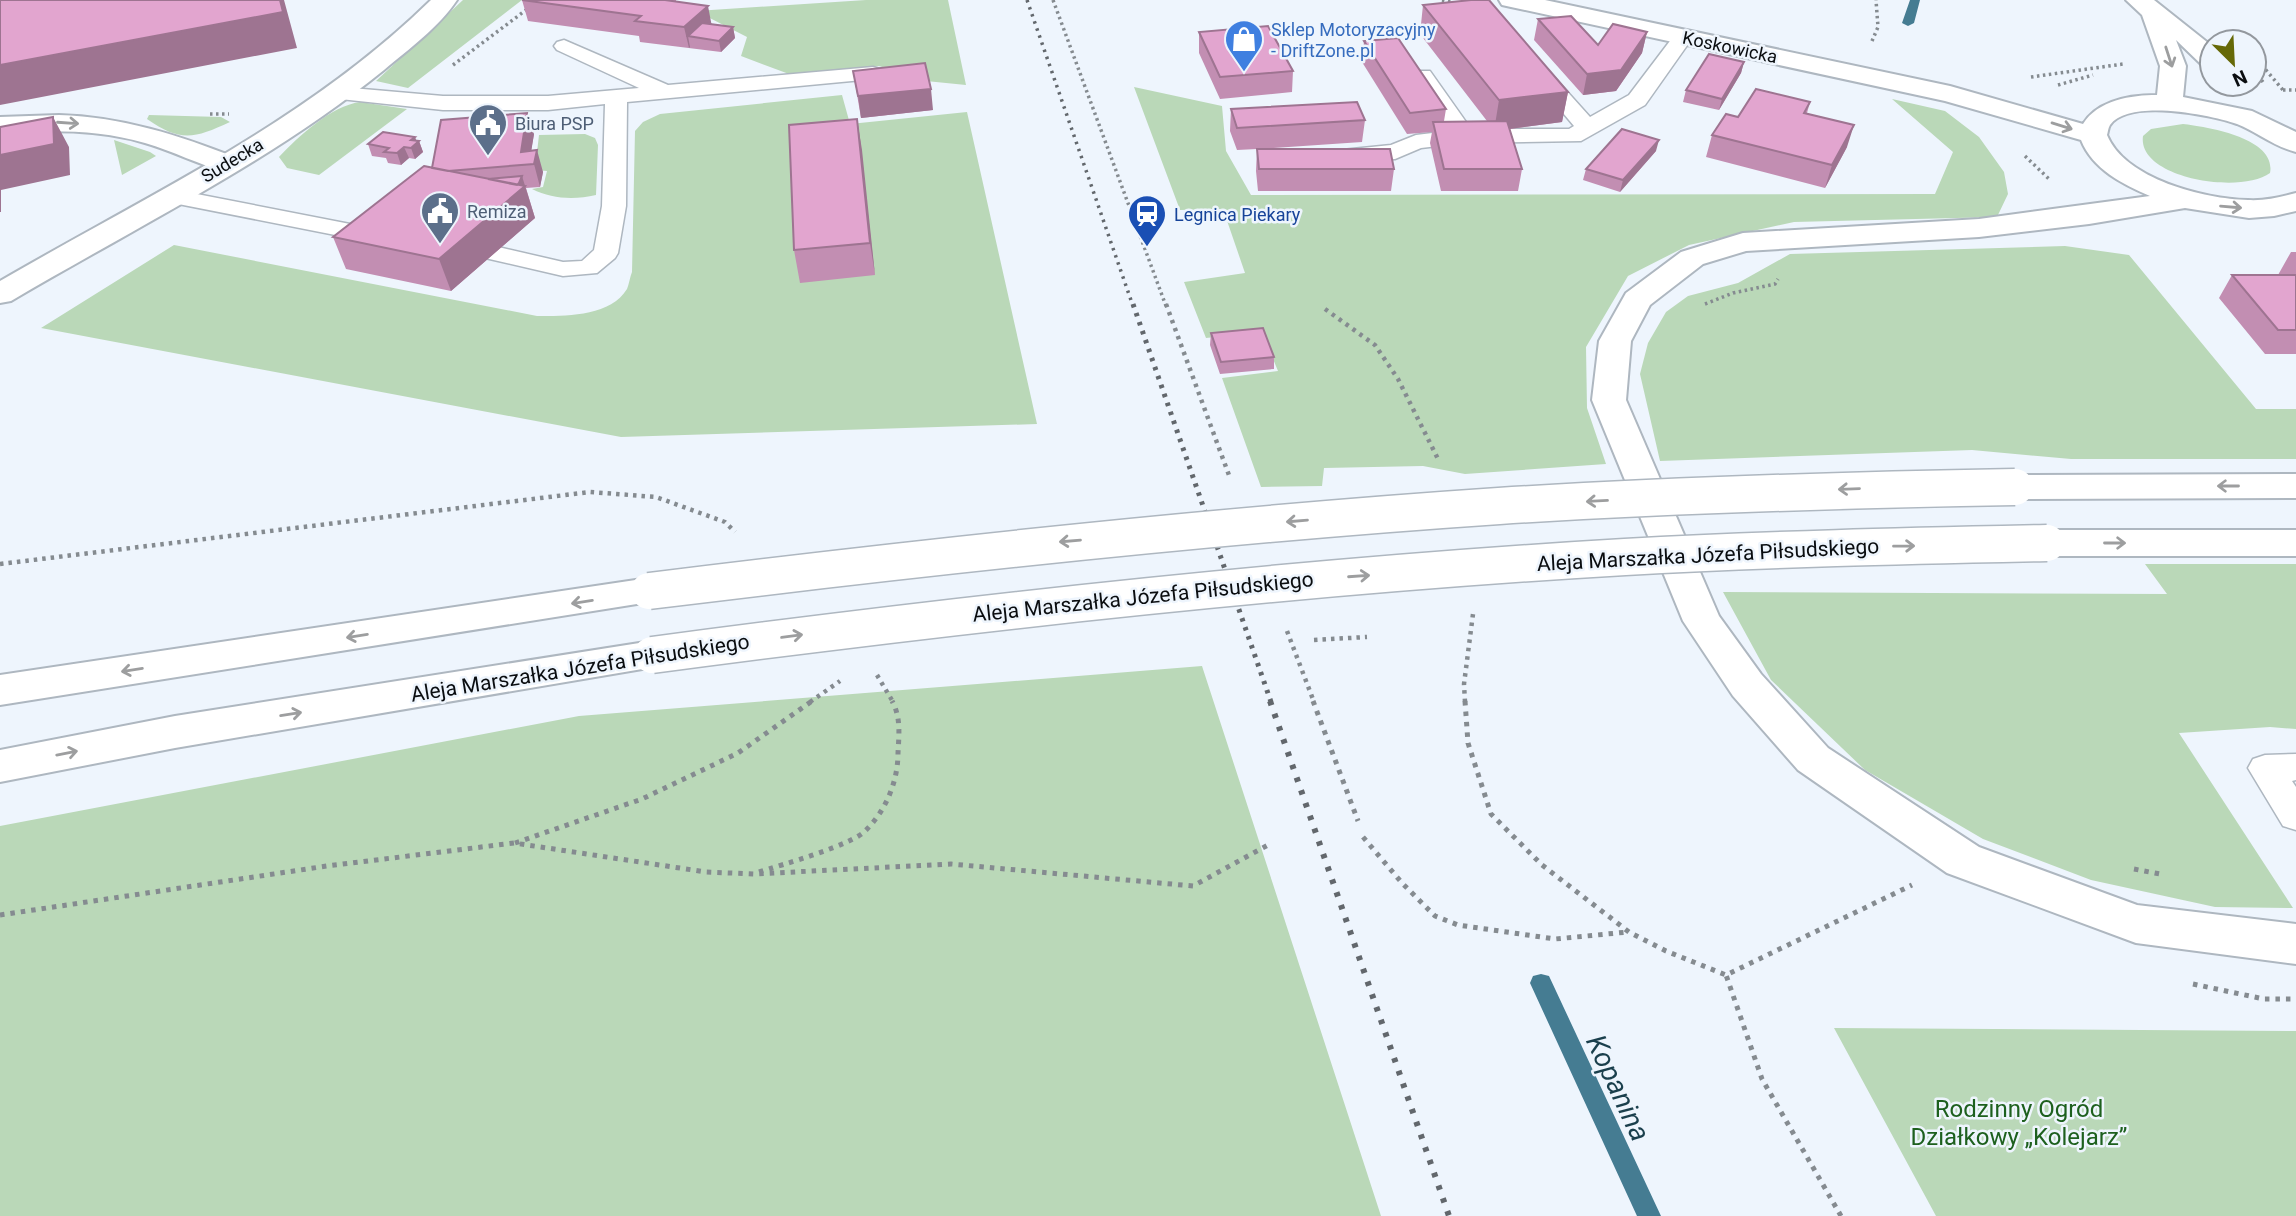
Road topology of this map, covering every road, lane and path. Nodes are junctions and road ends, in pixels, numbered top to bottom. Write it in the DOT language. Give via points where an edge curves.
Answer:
graph roads {
  1 [pos="445,0"];
  2 [pos="1053,0"];
  3 [pos="1511,0"];
  4 [pos="1876,0"];
  5 [pos="536,2"];
  6 [pos="2146,6"];
  7 [pos="1683,37"];
  8 [pos="2198,45"];
  9 [pos="564,46"];
  10 [pos="1870,48"];
  11 [pos="1524,54"];
  12 [pos="1411,61"];
  13 [pos="2268,72"];
  14 [pos="873,73"];
  15 [pos="2296,90"];
  16 [pos="666,92"];
  17 [pos="340,93"];
  18 [pos="1950,94"];
  19 [pos="616,97"];
  20 [pos="2242,98"];
  21 [pos="405,100"];
  22 [pos="2169,103"];
  23 [pos="2114,111"];
  24 [pos="2260,124"];
  25 [pos="0,125"];
  26 [pos="1587,128"];
  27 [pos="2093,135"];
  28 [pos="1464,136"];
  29 [pos="2296,144"];
  30 [pos="1328,157"];
  31 [pos="227,164"];
  32 [pos="2120,170"];
  33 [pos="172,196"];
  34 [pos="2186,199"];
  35 [pos="2296,202"];
  36 [pos="2023,223"];
  37 [pos="386,238"];
  38 [pos="494,253"];
  39 [pos="1784,272"];
  40 [pos="0,294"];
  41 [pos="1695,308"];
  42 [pos="1325,309"];
  43 [pos="1440,463"];
  44 [pos="1232,482"];
  45 [pos="2296,486"];
  46 [pos="2296,543"];
  47 [pos="1473,606"];
  48 [pos="1285,626"];
  49 [pos="1367,637"];
  50 [pos="1314,640"];
  51 [pos="846,676"];
  52 [pos="0,690"];
  53 [pos="0,766"];
  54 [pos="2296,768"];
  55 [pos="2296,816"];
  56 [pos="1358,821"];
  57 [pos="1363,837"];
  58 [pos="514,843"];
  59 [pos="1268,845"];
  60 [pos="1963,860"];
  61 [pos="2128,867"];
  62 [pos="2168,876"];
  63 [pos="0,915"];
  64 [pos="1629,932"];
  65 [pos="2296,944"];
  66 [pos="1726,975"];
  67 [pos="1840,1216"];
  1 -- 17 [label="street, Sudecka"];
  2 -- 44 [label="path"];
  3 -- 7 [label="street, Koskowicka"];
  4 -- 10 [label="path" via="1878,26"];
  5 -- 21 [label="path"];
  6 -- 8 [label="street"];
  6 -- 22 [label="street, one-way" via="2173,66"];
  7 -- 18 [label="street, Koskowicka"];
  7 -- 26 [label="lane" via="1637,100"];
  9 -- 16 [label="lane"];
  11 -- 26 [label="lane"];
  12 -- 28 [label="lane"];
  13 -- 15 [label="path" via="2283,90"];
  14 -- 16 [label="lane"];
  16 -- 19 [label="lane"];
  17 -- 21 [label="lane"];
  17 -- 31 [label="street, Sudecka"];
  18 -- 23 [label="street, Koskowicka" via="2014,96"];
  18 -- 27 [label="street, Koskowicka, one-way"];
  19 -- 21 [label="lane" via="548,103"];
  19 -- 38 [label="lane" via="614,206 606,253 588,268 563,270"];
  20 -- 24 [label="street"];
  22 -- 23 [label="street, Koskowicka"];
  22 -- 24 [label="street, Koskowicka" via="2205,107"];
  23 -- 27 [label="street" via="2098,121"];
  24 -- 29 [label="street, Koskowicka"];
  25 -- 31 [label="street, one-way" via="43,121 109,126 155,136"];
  26 -- 28 [label="lane" via="1573,136"];
  27 -- 32 [label="street" via="2101,152"];
  28 -- 30 [label="lane" via="1416,142 1395,152"];
  31 -- 33 [label="street, Sudecka"];
  32 -- 34 [label="street"];
  32 -- 36 [label="street" via="2115,185 2088,201"];
  33 -- 37 [label="lane"];
  33 -- 40 [label="street, Sudecka"];
  34 -- 35 [label="street, one-way" via="2262,209"];
  34 -- 36 [label="street"];
  36 -- 60 [label="street" via="1754,241 1692,258 1637,300 1615,341 1609,400 1702,621 1747,685 1813,759"];
  39 -- 41 [label="path" via="1775,284"];
  42 -- 43 [label="path" via="1375,345 1398,379"];
  45 -- 52 [label="street, one-way, bridge" via="1863,488 1378,514 1015,547 649,591"];
  53 -- 46 [label="street, Aleja Marszałka Józefa Piłsudskiego, one-way, bridge" via="176,732 652,655 864,626 1328,578 1628,557 2047,543"];
  47 -- 64 [label="path" via="1474,630 1464,684 1468,743 1490,814 1542,865"];
  48 -- 56 [label="path"];
  49 -- 50 [label="path"];
  51 -- 58 [label="path" via="738,753 642,799"];
  54 -- 55 [label="lane" via="2266,768"];
  57 -- 64 [label="path" via="1435,916 1458,925 1555,940"];
  58 -- 59 [label="path" via="706,872 754,874 951,864 1193,886"];
  58 -- 63 [label="path"];
  60 -- 65 [label="street" via="2136,924"];
  60 -- 66 [label="path"];
  61 -- 62 [label="path"];
  64 -- 66 [label="path"];
  66 -- 67 [label="path" via="1762,1079"];
}
